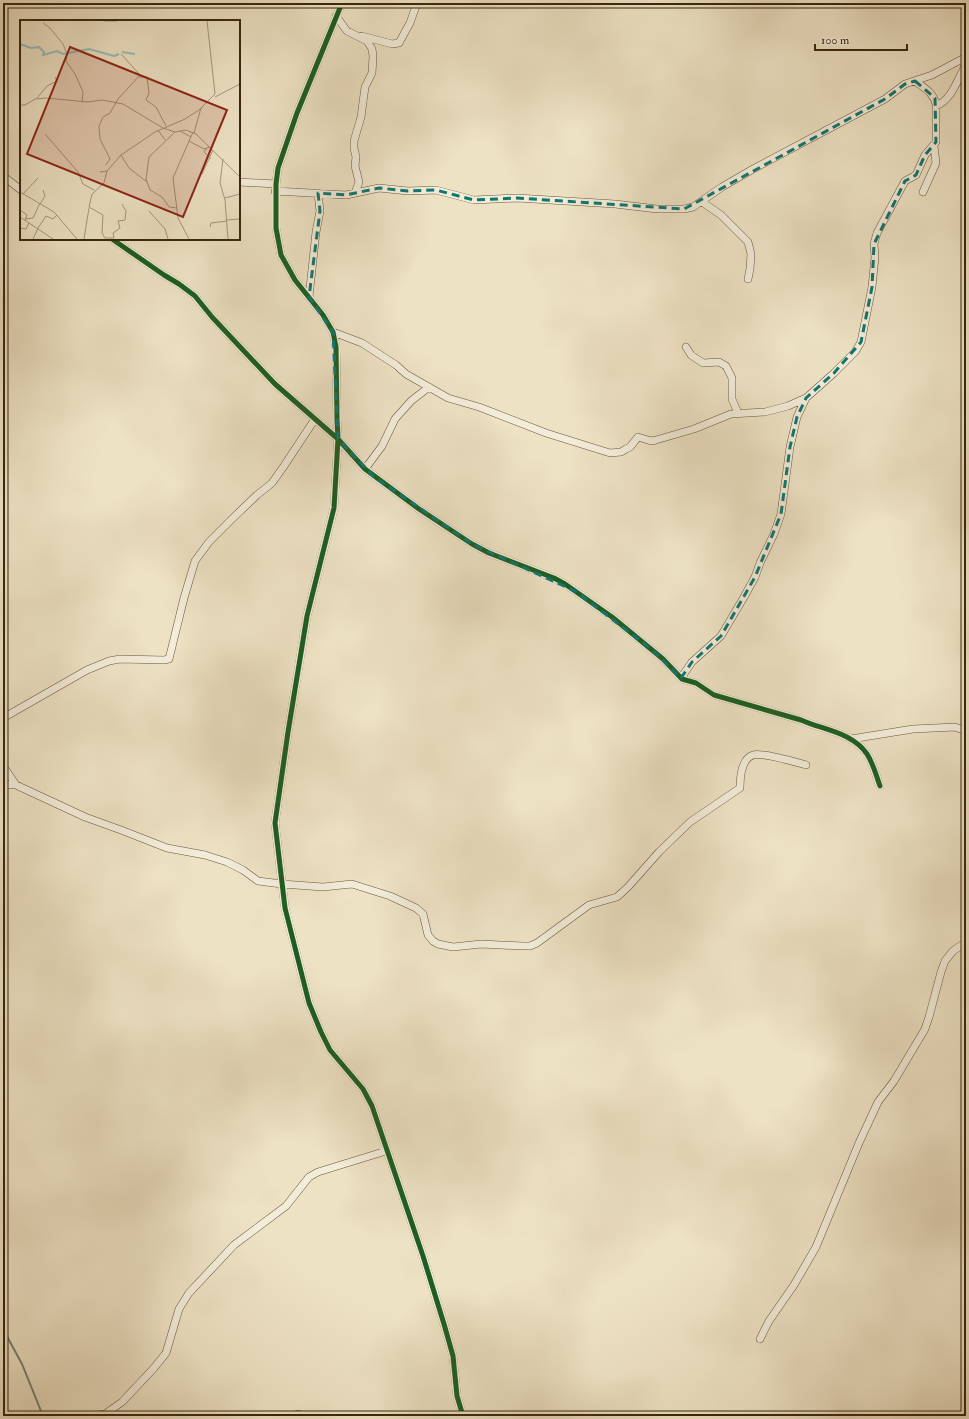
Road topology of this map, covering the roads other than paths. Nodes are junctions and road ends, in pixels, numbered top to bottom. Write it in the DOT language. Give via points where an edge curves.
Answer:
graph roads {
  1 [pos="342,3"];
  2 [pos="417,3"];
  3 [pos="336,16"];
  4 [pos="358,36"];
  5 [pos="966,57"];
  6 [pos="966,65"];
  7 [pos="915,81"];
  8 [pos="936,106"];
  9 [pos="934,146"];
  10 [pos="3,176"];
  11 [pos="240,182"];
  12 [pos="276,188"];
  13 [pos="20,189"];
  14 [pos="923,192"];
  15 [pos="318,193"];
  16 [pos="355,193"];
  17 [pos="702,202"];
  18 [pos="113,240"];
  19 [pos="748,279"];
  20 [pos="309,297"];
  21 [pos="333,332"];
  22 [pos="686,347"];
  23 [pos="429,387"];
  24 [pos="806,398"];
  25 [pos="738,413"];
  26 [pos="315,419"];
  27 [pos="338,439"];
  28 [pos="365,469"];
  29 [pos="681,678"];
  30 [pos="3,718"];
  31 [pos="966,731"];
  32 [pos="851,739"];
  33 [pos="806,765"];
  34 [pos="3,766"];
  35 [pos="3,784"];
  36 [pos="16,785"];
  37 [pos="880,786"];
  38 [pos="282,884"];
  39 [pos="966,942"];
  40 [pos="386,1151"];
  41 [pos="760,1339"];
  42 [pos="71,1416"];
  43 [pos="291,1416"];
  44 [pos="305,1416"];
  45 [pos="463,1416"];
  1 -- 3 [label="street"];
  2 -- 4 [label="street" via="399,43 392,44"];
  3 -- 4 [label="street" via="347,31"];
  3 -- 12 [label="street" via="287,141 278,168"];
  4 -- 16 [label="street" via="367,41 372,50 373,66 365,87 361,117 354,141 355,166 359,182"];
  5 -- 7 [label="street"];
  6 -- 8 [label="street" via="951,94"];
  7 -- 8 [label="street" via="932,93"];
  7 -- 17 [label="street" via="905,84 877,103 753,169"];
  8 -- 9 [label="street" via="937,135"];
  9 -- 14 [label="street" via="936,163"];
  9 -- 24 [label="street" via="925,155 916,175 905,181 877,233 872,287 861,342 855,352"];
  10 -- 13 [label="street"];
  11 -- 12 [label="street"];
  12 -- 15 [label="street"];
  12 -- 20 [label="street" via="276,228 281,255"];
  15 -- 16 [label="street"];
  15 -- 20 [label="street" via="320,211"];
  16 -- 17 [label="street" via="379,188 436,190 474,200 518,198 672,209 694,207"];
  17 -- 19 [label="street" via="721,215 748,242 751,254"];
  18 -- 26 [label="street" via="195,296 275,384"];
  20 -- 21 [label="street"];
  21 -- 23 [label="street" via="362,344"];
  21 -- 27 [label="street" via="336,346"];
  22 -- 25 [label="street" via="691,356 703,363 719,362 726,366 732,378 732,399"];
  23 -- 25 [label="street" via="448,398 546,434 610,453 621,452 638,438 652,441 694,429 725,415"];
  23 -- 28 [label="street" via="411,401 395,419 382,446"];
  24 -- 25 [label="street" via="766,412"];
  24 -- 29 [label="street" via="797,417 792,440 781,514 755,577 721,636 692,662"];
  26 -- 27 [label="street"];
  26 -- 30 [label="street" via="272,483 232,518 195,561 169,659 109,661 87,670"];
  27 -- 28 [label="street"];
  27 -- 38 [label="street" via="334,508 307,616 275,823"];
  28 -- 29 [label="street" via="472,544 554,578 575,591 650,648"];
  29 -- 32 [label="street" via="696,683 714,695 801,720"];
  31 -- 32 [label="street" via="955,727 913,729"];
  32 -- 37 [label="street" via="867,754"];
  33 -- 38 [label="street" via="771,756 750,756 741,772 740,788 690,822 621,894 589,905 530,946 444,946 433,941 428,934 423,914 390,896 352,884 323,887"];
  34 -- 36 [label="street"];
  35 -- 36 [label="street"];
  36 -- 38 [label="street" via="84,817 167,848 205,855 227,862 258,881"];
  38 -- 40 [label="street" via="285,908 314,1017 330,1050 367,1095"];
  39 -- 41 [label="street" via="953,951 945,961 925,1029 894,1081 878,1102 816,1247"];
  40 -- 42 [label="street" via="309,1177 286,1206 234,1245 189,1293 179,1309 166,1353 122,1402 98,1416"];
  40 -- 45 [label="street" via="421,1249 444,1324 453,1356 457,1396"];
  43 -- 44 [label="street"];
}
